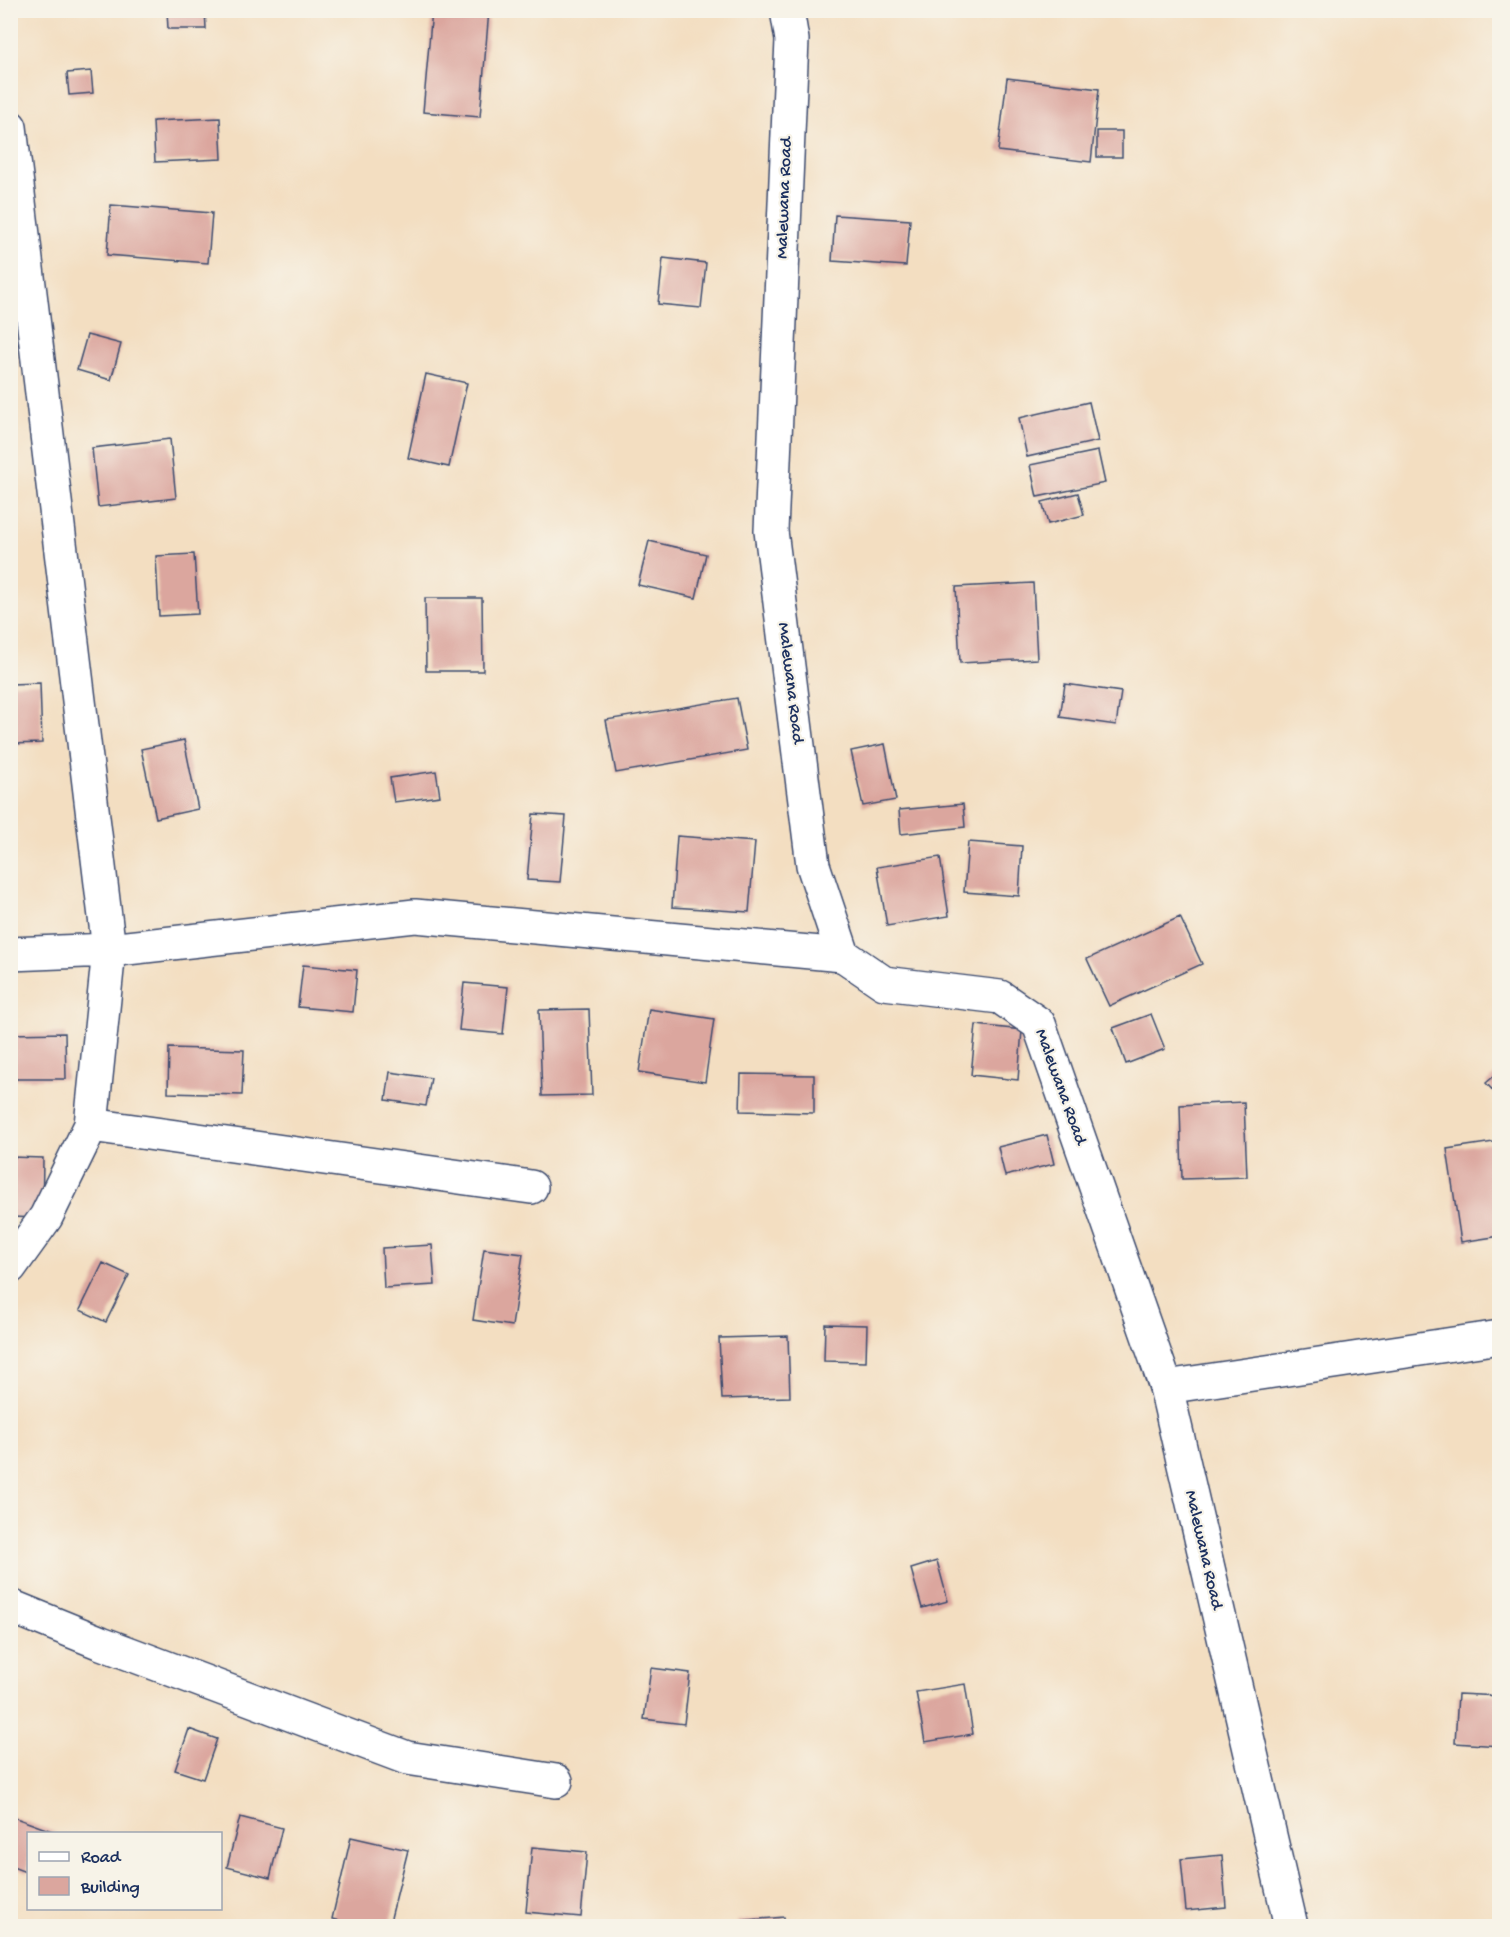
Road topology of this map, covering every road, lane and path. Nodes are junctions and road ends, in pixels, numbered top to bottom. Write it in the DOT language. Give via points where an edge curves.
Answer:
graph roads {
  1 [pos="787,10"];
  2 [pos="10,127"];
  3 [pos="109,950"];
  4 [pos="10,954"];
  5 [pos="843,955"];
  6 [pos="91,1125"];
  7 [pos="531,1187"];
  8 [pos="10,1267"];
  9 [pos="1500,1337"];
  10 [pos="1166,1387"];
  11 [pos="10,1606"];
  12 [pos="555,1781"];
  13 [pos="1290,1926"];
  1 -- 5 [label="street, Malewana Road" via="792,40 771,531 813,865"];
  2 -- 3 [label="street"];
  3 -- 4 [label="street"];
  3 -- 5 [label="street" via="415,916"];
  3 -- 6 [label="street"];
  5 -- 10 [label="street, Malewana Road" via="884,983 1000,997 1039,1024"];
  6 -- 7 [label="street"];
  6 -- 8 [label="street" via="46,1217"];
  9 -- 10 [label="street"];
  10 -- 13 [label="street, Malewana Road"];
  11 -- 12 [label="street" via="407,1758"];
}
